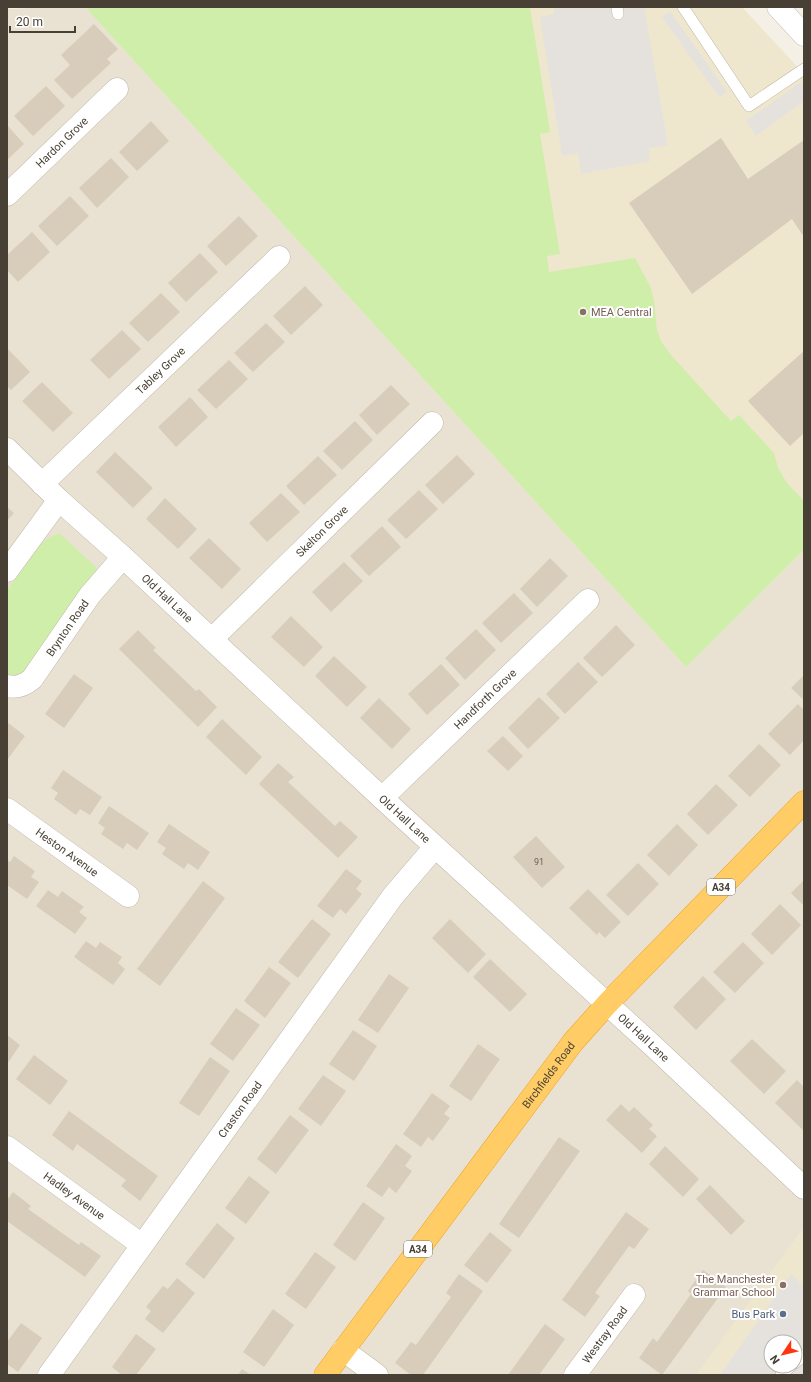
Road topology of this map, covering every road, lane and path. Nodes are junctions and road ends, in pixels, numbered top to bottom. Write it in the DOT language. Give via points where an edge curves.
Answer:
graph roads {
  1 [pos="682,7"];
  2 [pos="778,7"];
  3 [pos="804,35"];
  4 [pos="804,69"];
  5 [pos="117,89"];
  6 [pos="7,195"];
  7 [pos="279,257"];
  8 [pos="432,423"];
  9 [pos="7,449"];
  10 [pos="42,484"];
  11 [pos="59,500"];
  12 [pos="123,557"];
  13 [pos="7,571"];
  14 [pos="588,600"];
  15 [pos="212,639"];
  16 [pos="7,686"];
  17 [pos="382,798"];
  18 [pos="804,802"];
  19 [pos="7,809"];
  20 [pos="435,847"];
  21 [pos="128,896"];
  22 [pos="607,1004"];
  23 [pos="7,1147"];
  24 [pos="804,1188"];
  25 [pos="142,1245"];
  26 [pos="634,1295"];
  27 [pos="343,1350"];
  28 [pos="49,1375"];
  29 [pos="325,1375"];
  30 [pos="377,1375"];
  31 [pos="575,1375"];
  1 -- 4 [label="lane" via="749,106"];
  2 -- 3 [label="street"];
  5 -- 6 [label="street, Hardon Grove"];
  7 -- 10 [label="street, Tabley Grove"];
  8 -- 15 [label="street, Skelton Grove"];
  9 -- 10 [label="street, Old Hall Lane"];
  10 -- 11 [label="street, Old Hall Lane"];
  11 -- 12 [label="street, Old Hall Lane"];
  11 -- 13 [label="street"];
  12 -- 15 [label="street, Old Hall Lane"];
  12 -- 16 [label="street, Brynton Road" via="90,595 32,679 26,684"];
  14 -- 17 [label="street, Handforth Grove"];
  15 -- 17 [label="street, Old Hall Lane"];
  17 -- 20 [label="street, Old Hall Lane"];
  18 -- 22 [label="highway, Birchfields Road / A34"];
  19 -- 21 [label="street, Heston Avenue"];
  20 -- 22 [label="street, Old Hall Lane"];
  20 -- 25 [label="street, Craston Road" via="393,896"];
  22 -- 24 [label="street, Old Hall Lane"];
  22 -- 27 [label="highway, Birchfields Road / A34" via="558,1061"];
  23 -- 25 [label="street, Hadley Avenue"];
  25 -- 28 [label="street, Craston Road"];
  26 -- 31 [label="street, Westray Road"];
  27 -- 29 [label="highway, Birchfields Road / A34"];
  27 -- 30 [label="street"];
}
